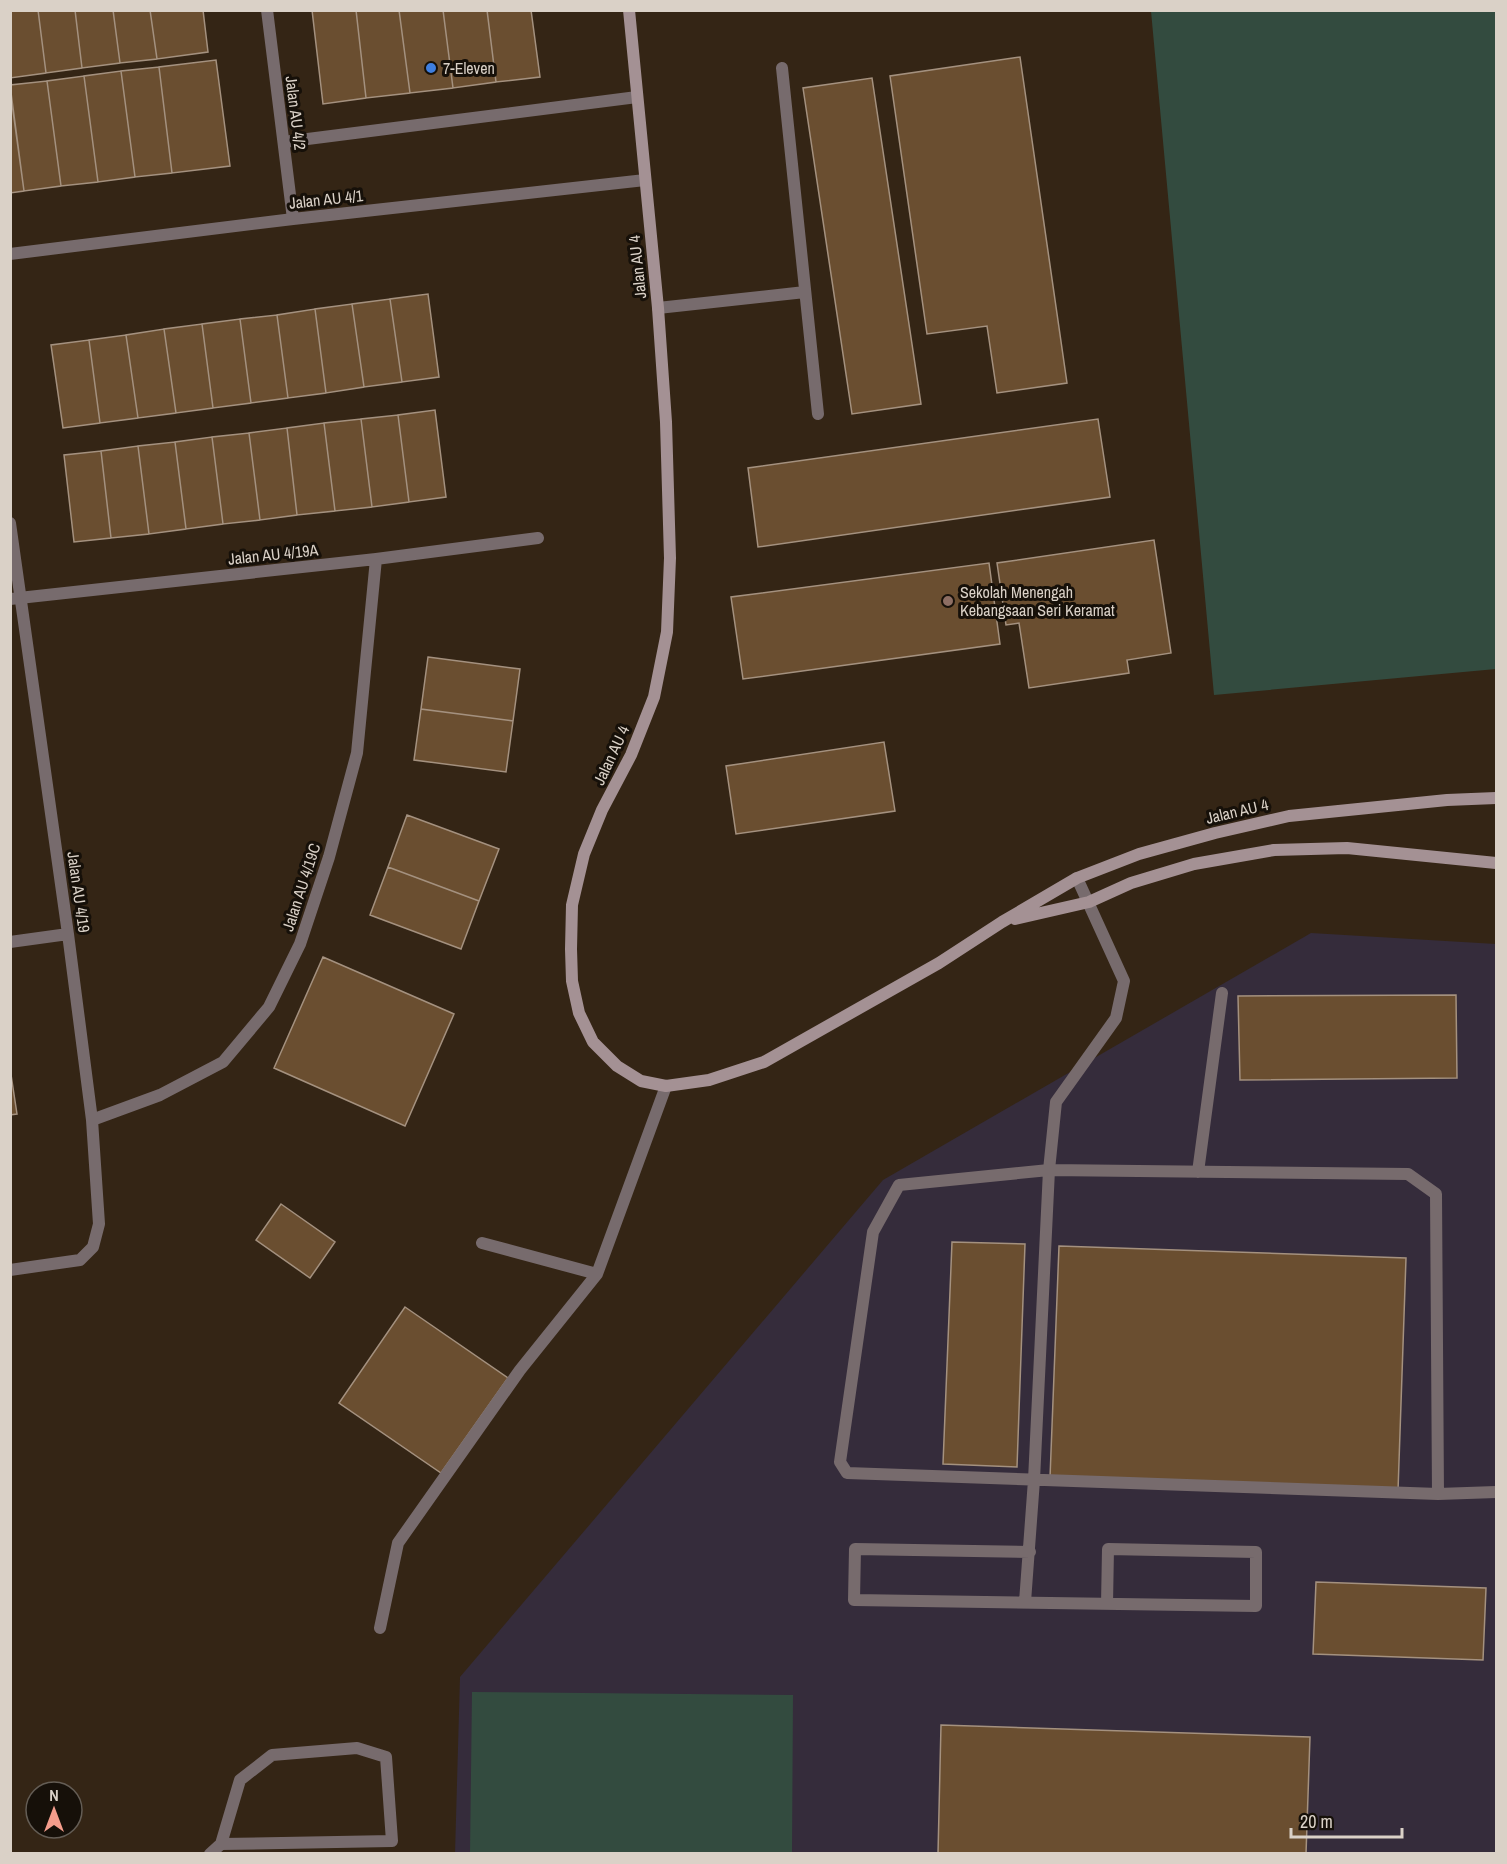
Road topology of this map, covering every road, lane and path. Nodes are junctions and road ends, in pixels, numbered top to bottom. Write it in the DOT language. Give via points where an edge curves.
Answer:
graph roads {
  1 [pos="267,10"];
  2 [pos="629,10"];
  3 [pos="782,68"];
  4 [pos="638,97"];
  5 [pos="284,141"];
  6 [pos="645,180"];
  7 [pos="293,219"];
  8 [pos="10,254"];
  9 [pos="805,292"];
  10 [pos="658,308"];
  11 [pos="818,414"];
  12 [pos="10,523"];
  13 [pos="538,538"];
  14 [pos="376,559"];
  15 [pos="16,598"];
  16 [pos="1497,798"];
  17 [pos="1497,863"];
  18 [pos="1077,878"];
  19 [pos="1089,902"];
  20 [pos="1002,922"];
  21 [pos="68,934"];
  22 [pos="10,942"];
  23 [pos="1222,993"];
  24 [pos="666,1086"];
  25 [pos="92,1120"];
  26 [pos="1049,1170"];
  27 [pos="1198,1172"];
  28 [pos="482,1244"];
  29 [pos="10,1270"];
  30 [pos="597,1274"];
  31 [pos="1034,1480"];
  32 [pos="1497,1492"];
  33 [pos="1437,1494"];
  34 [pos="1030,1552"];
  35 [pos="1025,1602"];
  36 [pos="1107,1604"];
  37 [pos="380,1628"];
  38 [pos="221,1844"];
  39 [pos="210,1854"];
  1 -- 5 [label="street, Jalan AU 4/2"];
  2 -- 4 [label="main road, Jalan AU 4"];
  3 -- 9 [label="street"];
  4 -- 5 [label="street"];
  4 -- 6 [label="main road, Jalan AU 4"];
  5 -- 7 [label="street, Jalan AU 4/2"];
  6 -- 7 [label="street, Jalan AU 4/1"];
  6 -- 10 [label="main road, Jalan AU 4"];
  7 -- 8 [label="street, Jalan AU 4/1"];
  9 -- 10 [label="street"];
  9 -- 11 [label="street"];
  10 -- 24 [label="main road, Jalan AU 4" via="670,547 667,632 654,697 584,854 572,906 571,949 579,1013 593,1042 617,1066 641,1081"];
  12 -- 15 [label="street, Jalan AU 4/19"];
  13 -- 14 [label="street, Jalan AU 4/19A"];
  14 -- 15 [label="street, Jalan AU 4/19A"];
  14 -- 25 [label="street, Jalan AU 4/19C" via="357,753 329,857 303,933 269,1007 223,1062 160,1095"];
  15 -- 21 [label="street, Jalan AU 4/19"];
  16 -- 18 [label="main road, Jalan AU 4" via="1289,816 1139,854"];
  17 -- 19 [label="main road, Jalan AU 4" via="1347,848 1274,850 1194,864 1131,883"];
  18 -- 19 [label="street"];
  18 -- 20 [label="main road, Jalan AU 4"];
  19 -- 20 [label="main road, Jalan AU 4"];
  19 -- 26 [label="street" via="1124,981 1116,1017 1056,1102"];
  20 -- 24 [label="main road, Jalan AU 4" via="939,963 764,1062 709,1080"];
  21 -- 22 [label="street"];
  21 -- 25 [label="street, Jalan AU 4/19"];
  23 -- 27 [label="street"];
  24 -- 30 [label="street"];
  25 -- 29 [label="street, Jalan AU 4/19" via="99,1224 93,1246 80,1260"];
  26 -- 27 [label="street"];
  26 -- 31 [label="street"];
  26 -- 31 [label="street" via="899,1185 873,1232 840,1462 847,1473"];
  27 -- 33 [label="street" via="1408,1174 1436,1194"];
  28 -- 30 [label="street"];
  30 -- 37 [label="street" via="520,1370 398,1543"];
  31 -- 33 [label="street"];
  31 -- 34 [label="street"];
  32 -- 33 [label="street"];
  34 -- 35 [label="street"];
  34 -- 35 [label="street" via="855,1549 854,1600"];
  35 -- 36 [label="street"];
  36 -- 36 [label="street" via="1256,1606 1256,1552 1108,1549"];
  38 -- 38 [label="street" via="392,1841 386,1757 357,1748 272,1755 240,1780"];
  38 -- 39 [label="street"];
}
